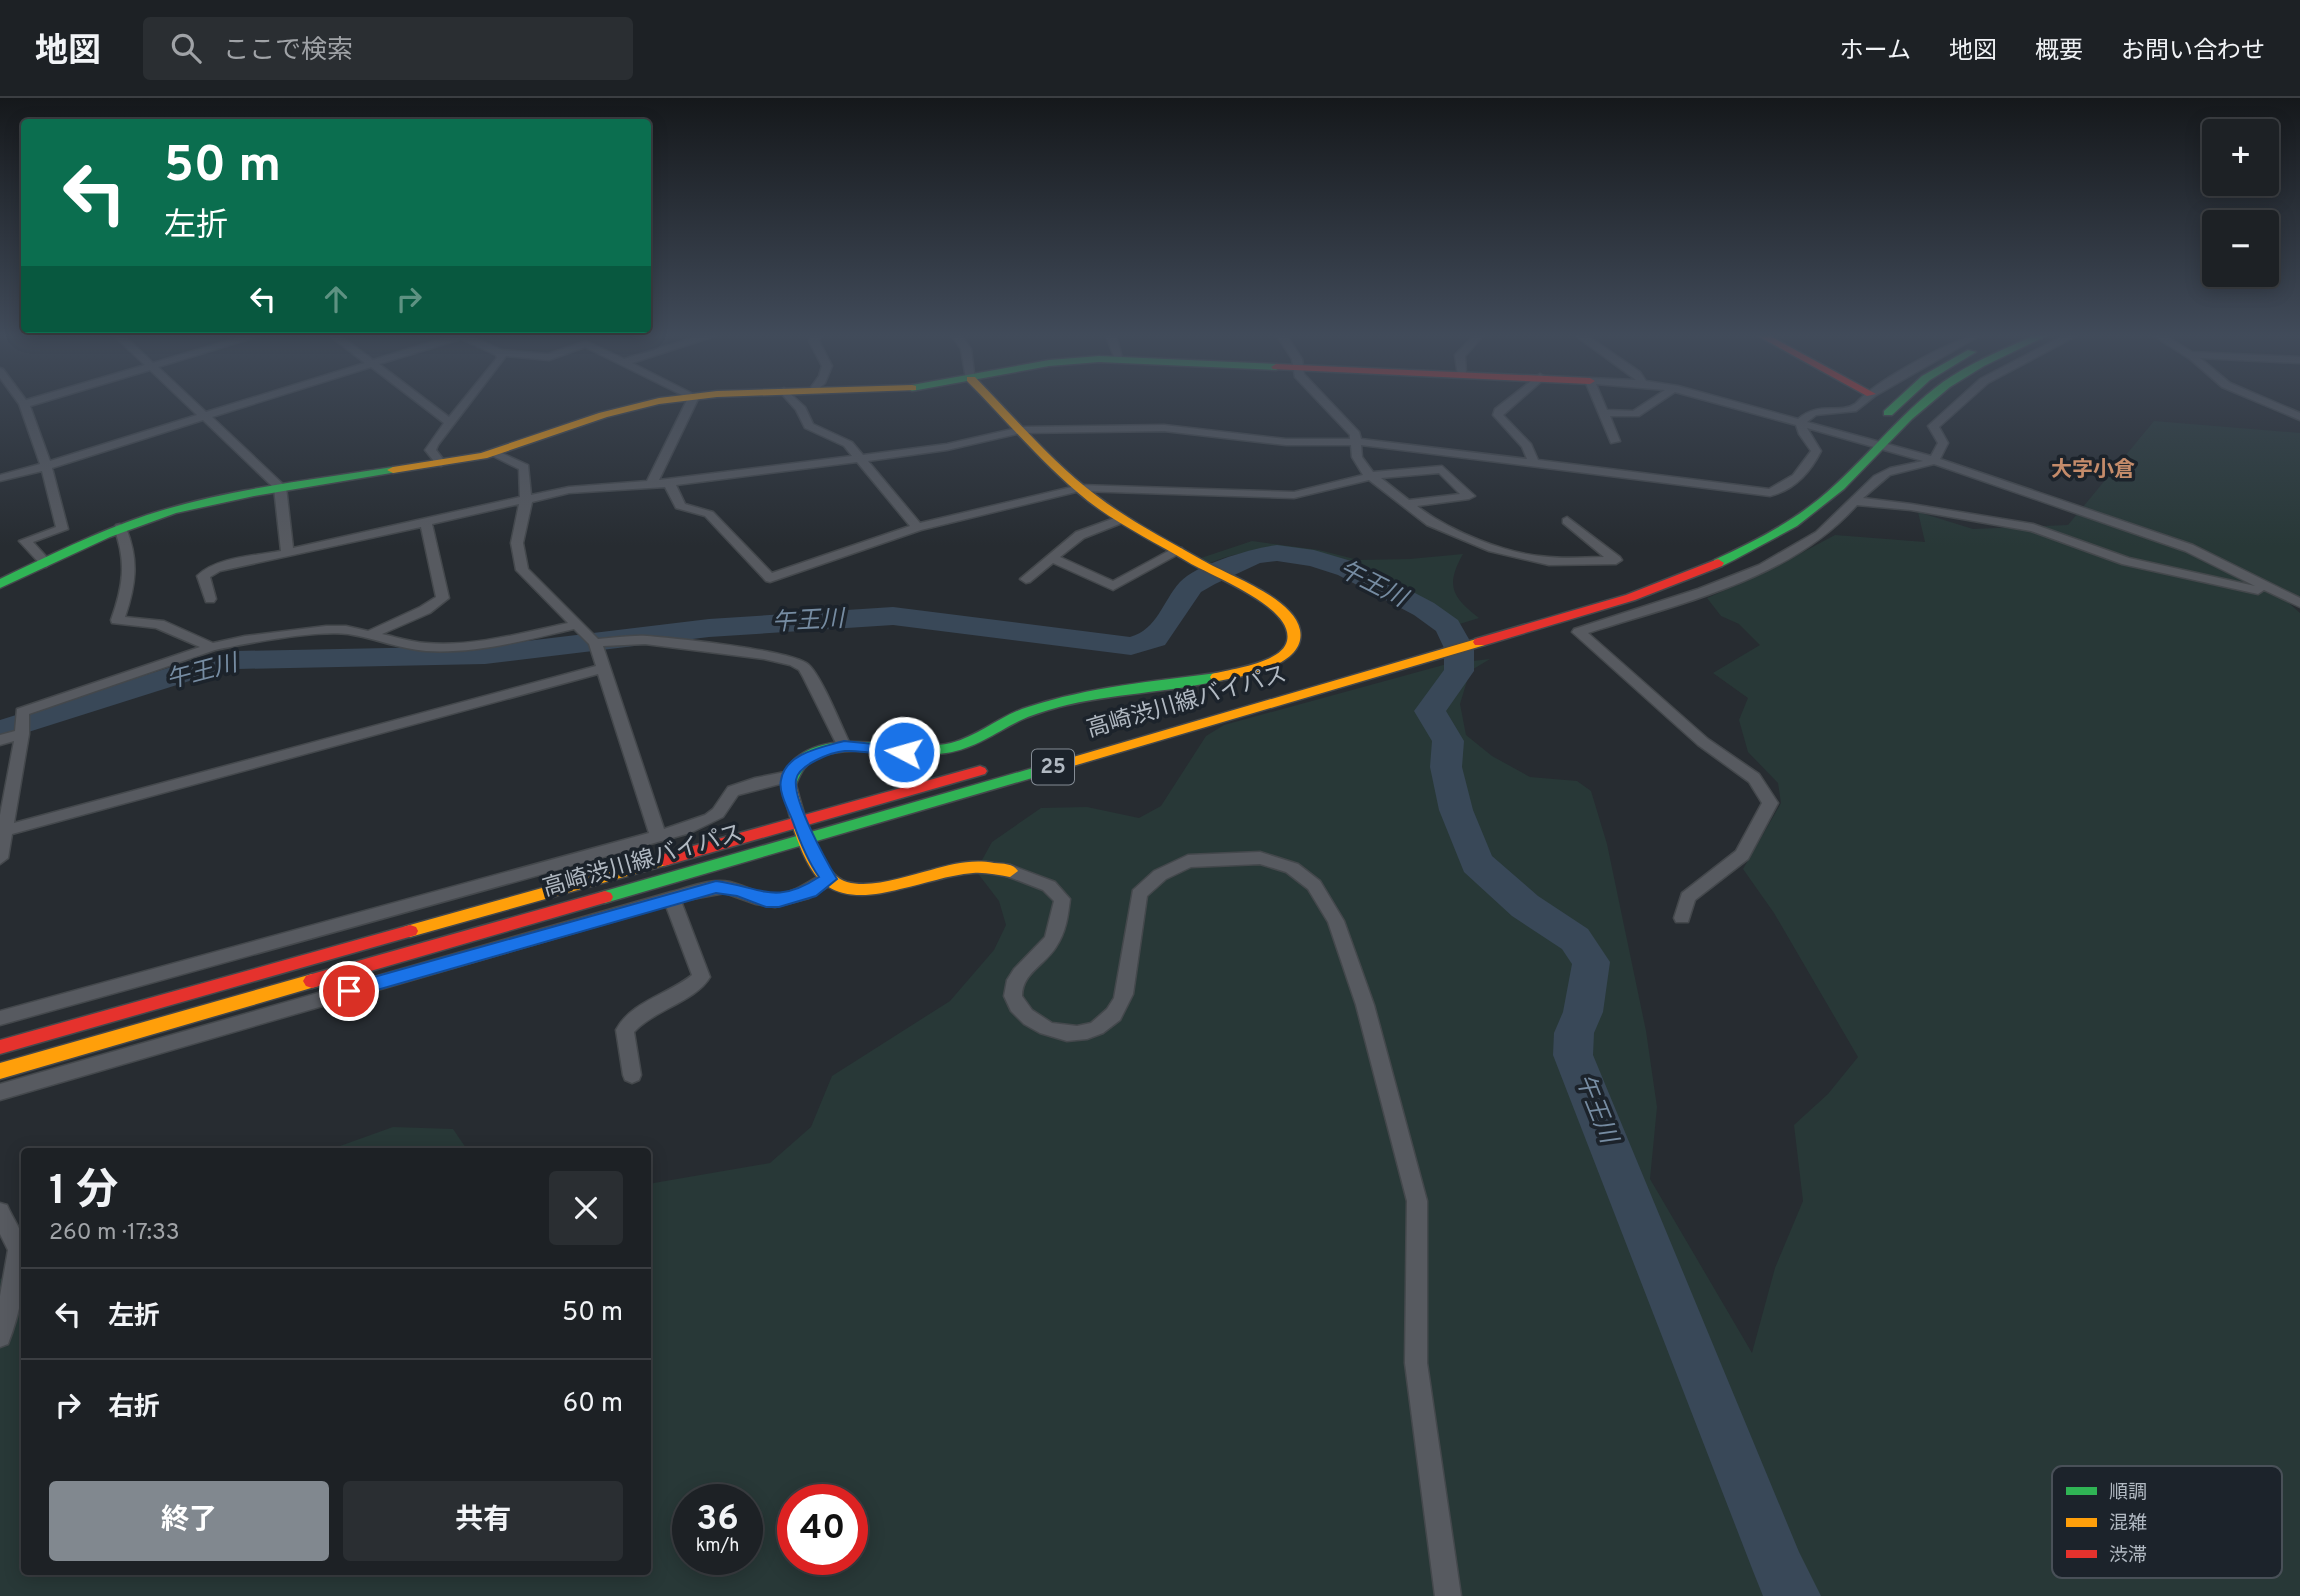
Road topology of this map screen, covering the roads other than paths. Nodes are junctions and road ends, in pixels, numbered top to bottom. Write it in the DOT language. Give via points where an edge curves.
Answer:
graph roads {
  1 [pos="25,406"];
  2 [pos="194,406"];
  3 [pos="237,406"];
  4 [pos="429,406"];
  5 [pos="464,406"];
  6 [pos="639,406"];
  7 [pos="690,406"];
  8 [pos="798,406"];
  9 [pos="997,406"];
  10 [pos="1328,406"];
  11 [pos="1505,406"];
  12 [pos="1600,406"];
  13 [pos="1647,406"];
  14 [pos="1741,406"];
  15 [pos="1858,406"];
  16 [pos="1896,406"];
  17 [pos="1921,406"];
  18 [pos="1955,406"];
  19 [pos="2274,406"];
  20 [pos="1603,413"];
  21 [pos="205,416"];
  22 [pos="2300,417"];
  23 [pos="450,422"];
  24 [pos="1801,422"];
  25 [pos="1021,430"];
  26 [pos="1862,438"];
  27 [pos="1615,441"];
  28 [pos="1357,442"];
  29 [pos="1880,443"];
  30 [pos="495,453"];
  31 [pos="1845,455"];
  32 [pos="860,458"];
  33 [pos="1932,458"];
  34 [pos="441,463"];
  35 [pos="1534,463"];
  36 [pos="46,466"];
  37 [pos="1371,476"];
  38 [pos="0,478"];
  39 [pos="1821,481"];
  40 [pos="652,482"];
  41 [pos="669,482"];
  42 [pos="280,487"];
  43 [pos="1080,488"];
  44 [pos="526,501"];
  45 [pos="1855,501"];
  46 [pos="1409,504"];
  47 [pos="1123,519"];
  48 [pos="1567,521"];
  49 [pos="426,523"];
  50 [pos="917,527"];
  51 [pos="120,528"];
  52 [pos="1178,551"];
  53 [pos="286,553"];
  54 [pos="1052,558"];
  55 [pos="46,563"];
  56 [pos="1026,579"];
  57 [pos="0,584"];
  58 [pos="211,599"];
  59 [pos="2295,602"];
  60 [pos="2300,611"];
  61 [pos="577,626"];
  62 [pos="369,635"];
  63 [pos="594,642"];
  64 [pos="212,647"];
  65 [pos="602,669"];
  66 [pos="22,726"];
  67 [pos="0,740"];
  68 [pos="844,746"];
  69 [pos="1024,759"];
  70 [pos="998,766"];
  71 [pos="790,776"];
  72 [pos="800,821"];
  73 [pos="2,832"];
  74 [pos="658,836"];
  75 [pos="807,839"];
  76 [pos="0,858"];
  77 [pos="1010,871"];
  78 [pos="828,879"];
  79 [pos="671,898"];
  80 [pos="1682,918"];
  81 [pos="0,1018"];
  82 [pos="0,1047"];
  83 [pos="0,1071"];
  84 [pos="632,1075"];
  85 [pos="0,1092"];
  86 [pos="0,1212"];
  87 [pos="0,1336"];
  88 [pos="1448,1596"];
  1 -- 36 [label="street"];
  2 -- 21 [label="street"];
  3 -- 21 [label="street"];
  4 -- 23 [label="street"];
  5 -- 23 [label="street"];
  6 -- 30 [label="main road"];
  7 -- 40 [label="street"];
  8 -- 32 [label="street" via="809,426 843,440"];
  9 -- 25 [label="main road"];
  10 -- 28 [label="street"];
  11 -- 35 [label="street" via="1498,415 1527,446"];
  12 -- 20 [label="street"];
  13 -- 20 [label="street" via="1635,414"];
  14 -- 24 [label="street"];
  15 -- 24 [label="street" via="1814,412"];
  16 -- 26 [label="main road"];
  17 -- 29 [label="main road, 高崎渋川線バイパス / 25"];
  18 -- 33 [label="street" via="1933,426 1943,443"];
  19 -- 22 [label="street"];
  20 -- 27 [label="street"];
  21 -- 36 [label="street"];
  21 -- 42 [label="street"];
  23 -- 34 [label="street" via="430,450"];
  24 -- 26 [label="street"];
  24 -- 35 [label="street" via="1806,441 1816,451 1813,458 1791,482 1770,493"];
  25 -- 28 [label="street" via="1164,428 1286,442"];
  25 -- 32 [label="street" via="947,447"];
  25 -- 43 [label="main road"];
  26 -- 29 [label="street"];
  26 -- 31 [label="main road"];
  28 -- 35 [label="street"];
  28 -- 37 [label="street" via="1359,461"];
  29 -- 33 [label="street"];
  29 -- 75 [label="main road, 高崎渋川線バイパス / 25" via="1805,516 1766,541 1672,584 1567,619"];
  30 -- 34 [label="main road"];
  30 -- 44 [label="street" via="524,467"];
  32 -- 41 [label="street"];
  32 -- 50 [label="street"];
  33 -- 45 [label="street" via="1915,469 1884,474"];
  33 -- 59 [label="street" via="2189,548"];
  34 -- 42 [label="main road"];
  36 -- 38 [label="street"];
  36 -- 55 [label="street" via="62,529 25,541"];
  37 -- 43 [label="street" via="1294,495"];
  37 -- 46 [label="street"];
  37 -- 46 [label="street" via="1442,468 1469,496"];
  39 -- 69 [label="main road, 高崎渋川線バイパス / 25" via="1800,502 1751,533 1661,576"];
  40 -- 41 [label="street"];
  40 -- 44 [label="street" via="569,490"];
  41 -- 50 [label="street" via="680,506 709,514 769,578"];
  42 -- 51 [label="main road" via="205,502"];
  42 -- 53 [label="street"];
  43 -- 47 [label="main road"];
  43 -- 50 [label="street"];
  44 -- 49 [label="street"];
  44 -- 61 [label="street" via="517,543 522,570"];
  45 -- 59 [label="street" via="2033,528 2126,561"];
  45 -- 80 [label="street" via="1819,536 1749,575 1692,598 1578,632 1703,742 1754,778 1769,803 1742,855 1688,897"];
  46 -- 48 [label="street" via="1443,529 1512,554 1549,561 1616,560"];
  47 -- 52 [label="main road"];
  47 -- 54 [label="street" via="1080,535"];
  49 -- 53 [label="street"];
  49 -- 62 [label="street" via="443,598"];
  51 -- 55 [label="main road"];
  51 -- 64 [label="street" via="131,552 131,582 117,620 159,624"];
  52 -- 54 [label="street" via="1113,586"];
  52 -- 68 [label="main road" via="1270,602 1286,616 1294,643 1284,657 1242,673 1071,698 1028,711 966,745 949,749 904,752"];
  53 -- 58 [label="street" via="215,568 203,576"];
  54 -- 56 [label="street"];
  55 -- 57 [label="main road"];
  59 -- 60 [label="street"];
  61 -- 62 [label="street" via="445,647 405,645"];
  61 -- 63 [label="street"];
  62 -- 64 [label="street" via="327,629"];
  63 -- 65 [label="street"];
  63 -- 68 [label="street" via="645,640 794,662 810,677"];
  64 -- 66 [label="street" via="22,712"];
  65 -- 73 [label="street"];
  65 -- 74 [label="street"];
  66 -- 67 [label="street"];
  66 -- 73 [label="street"];
  68 -- 71 [label="main road" via="812,755"];
  70 -- 72 [label="main road, 高崎渋川線バイパス"];
  71 -- 72 [label="main road"];
  71 -- 74 [label="street" via="733,791 709,819"];
  72 -- 75 [label="main road"];
  72 -- 82 [label="main road, 高崎渋川線バイパス"];
  73 -- 76 [label="street"];
  74 -- 81 [label="street"];
  75 -- 78 [label="main road"];
  75 -- 83 [label="main road, 高崎渋川線バイパス / 25"];
  77 -- 78 [label="main road" via="973,867 861,890"];
  77 -- 88 [label="street" via="1049,886 1062,899 1057,930 1048,947 1014,984 1017,1009 1038,1024 1069,1035 1088,1033 1107,1021 1121,1004 1139,894 1160,875 1188,861 1260,858 1292,868 1314,885 1336,921 1365,1005 1417,1201 1416,1363"];
  78 -- 79 [label="street" via="810,891 779,901 716,887"];
  79 -- 84 [label="street" via="701,978 633,1020 625,1030"];
  79 -- 85 [label="street"];
  86 -- 87 [label="street" via="18,1251"];
}
